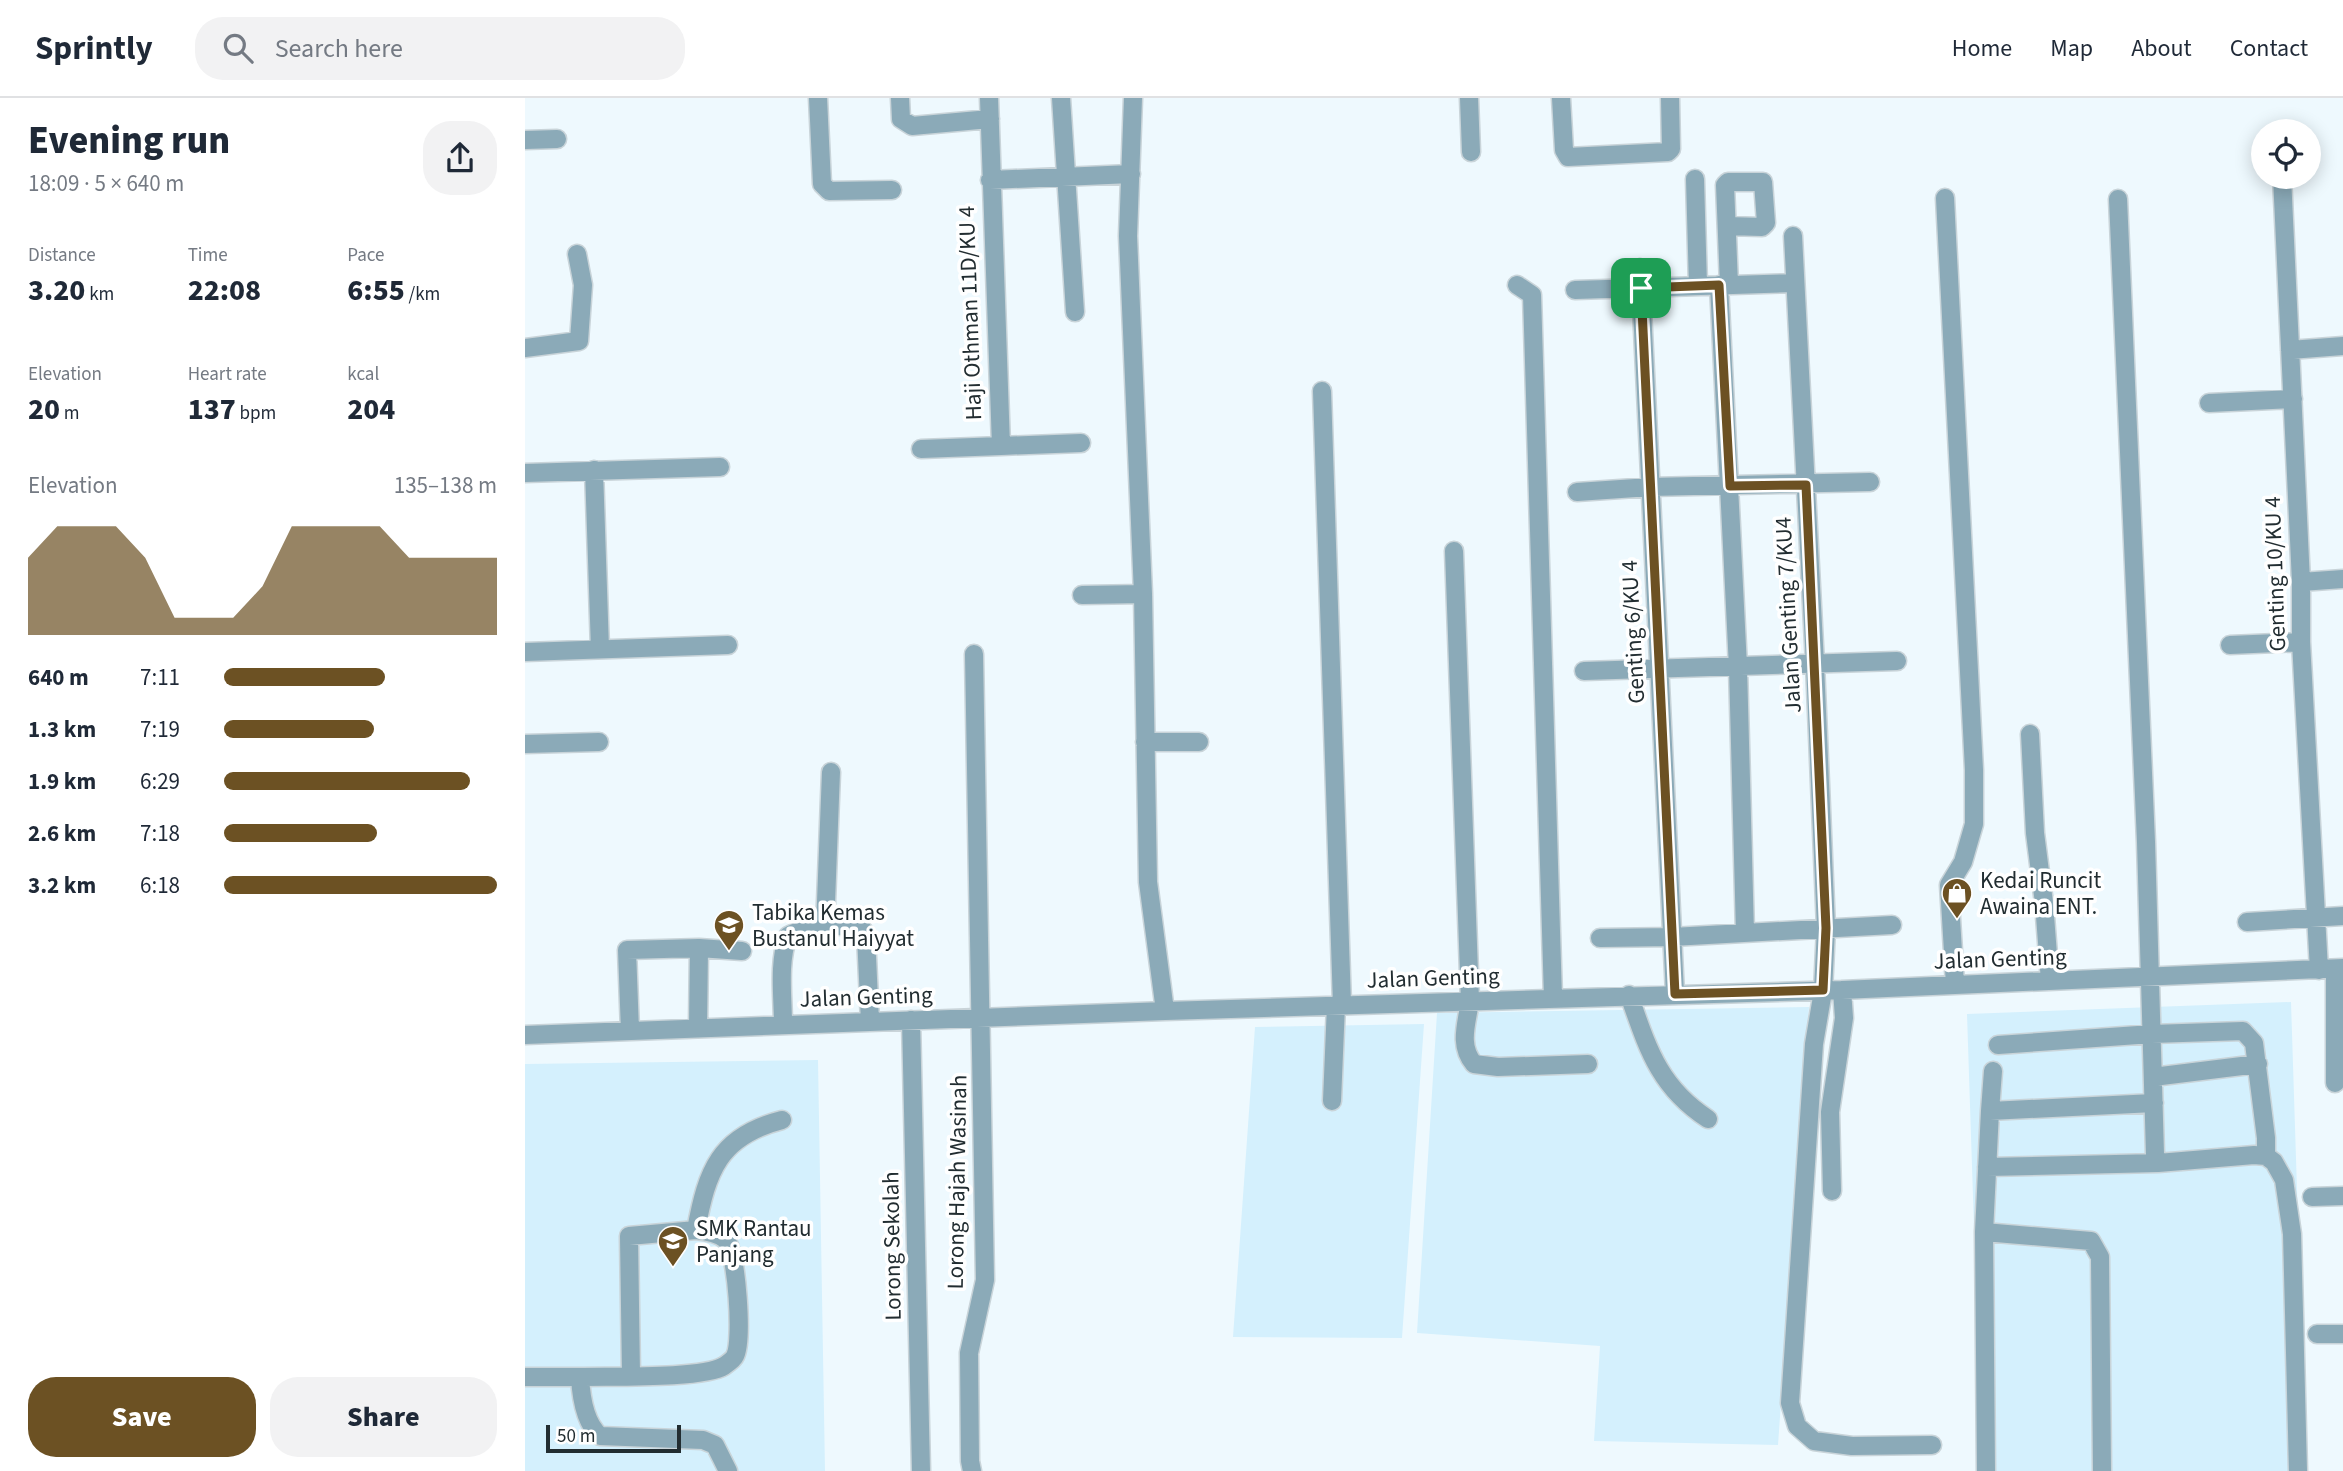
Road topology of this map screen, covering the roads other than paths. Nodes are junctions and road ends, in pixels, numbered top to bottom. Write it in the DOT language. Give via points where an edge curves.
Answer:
graph roads {
  1 [pos="818,98"];
  2 [pos="900,98"];
  3 [pos="989,98"];
  4 [pos="1061,98"];
  5 [pos="1133,98"];
  6 [pos="1469,98"];
  7 [pos="1561,98"];
  8 [pos="1670,98"];
  9 [pos="990,119"];
  10 [pos="557,138"];
  11 [pos="525,140"];
  12 [pos="1471,152"];
  13 [pos="1131,174"];
  14 [pos="1066,177"];
  15 [pos="1695,178"];
  16 [pos="990,180"];
  17 [pos="2283,189"];
  18 [pos="892,190"];
  19 [pos="1945,198"];
  20 [pos="2118,200"];
  21 [pos="1727,226"];
  22 [pos="1793,236"];
  23 [pos="577,254"];
  24 [pos="1640,268"];
  25 [pos="1795,283"];
  26 [pos="1517,285"];
  27 [pos="1724,285"];
  28 [pos="1699,286"];
  29 [pos="1641,288"];
  30 [pos="1575,290"];
  31 [pos="1075,312"];
  32 [pos="2343,346"];
  33 [pos="525,348"];
  34 [pos="2290,350"];
  35 [pos="1322,391"];
  36 [pos="2293,400"];
  37 [pos="2209,403"];
  38 [pos="1081,443"];
  39 [pos="1001,446"];
  40 [pos="921,449"];
  41 [pos="720,467"];
  42 [pos="594,470"];
  43 [pos="525,473"];
  44 [pos="1870,482"];
  45 [pos="1806,485"];
  46 [pos="1730,486"];
  47 [pos="1650,487"];
  48 [pos="1577,492"];
  49 [pos="1454,551"];
  50 [pos="2343,579"];
  51 [pos="2301,582"];
  52 [pos="1143,594"];
  53 [pos="1082,595"];
  54 [pos="2301,642"];
  55 [pos="728,645"];
  56 [pos="2230,646"];
  57 [pos="600,649"];
  58 [pos="525,652"];
  59 [pos="974,654"];
  60 [pos="1897,661"];
  61 [pos="1815,664"];
  62 [pos="1738,667"];
  63 [pos="1659,670"];
  64 [pos="1584,671"];
  65 [pos="2030,734"];
  66 [pos="599,742"];
  67 [pos="1145,742"];
  68 [pos="1199,742"];
  69 [pos="525,744"];
  70 [pos="831,772"];
  71 [pos="2343,916"];
  72 [pos="2317,917"];
  73 [pos="2247,922"];
  74 [pos="1892,925"];
  75 [pos="825,928"];
  76 [pos="1826,928"];
  77 [pos="1745,933"];
  78 [pos="1672,937"];
  79 [pos="1600,938"];
  80 [pos="699,948"];
  81 [pos="742,951"];
  82 [pos="2333,969"];
  83 [pos="2151,978"];
  84 [pos="2050,981"];
  85 [pos="1955,985"];
  86 [pos="1823,990"];
  87 [pos="1843,990"];
  88 [pos="1675,994"];
  89 [pos="1629,995"];
  90 [pos="1553,998"];
  91 [pos="1470,1001"];
  92 [pos="1339,1005"];
  93 [pos="1165,1011"];
  94 [pos="982,1017"];
  95 [pos="911,1020"];
  96 [pos="870,1022"];
  97 [pos="783,1025"];
  98 [pos="698,1028"];
  99 [pos="630,1031"];
  100 [pos="2152,1034"];
  101 [pos="525,1035"];
  102 [pos="1998,1045"];
  103 [pos="1588,1064"];
  104 [pos="2258,1064"];
  105 [pos="1993,1071"];
  106 [pos="2153,1077"];
  107 [pos="2335,1083"];
  108 [pos="1332,1101"];
  109 [pos="2154,1104"];
  110 [pos="1990,1111"];
  111 [pos="1708,1119"];
  112 [pos="782,1121"];
  113 [pos="2266,1156"];
  114 [pos="2158,1163"];
  115 [pos="1987,1167"];
  116 [pos="1832,1191"];
  117 [pos="2343,1196"];
  118 [pos="2312,1197"];
  119 [pos="696,1230"];
  120 [pos="1984,1232"];
  121 [pos="2317,1334"];
  122 [pos="2343,1334"];
  123 [pos="631,1375"];
  124 [pos="525,1377"];
  125 [pos="580,1377"];
  126 [pos="1932,1445"];
  127 [pos="728,1471"];
  128 [pos="921,1471"];
  129 [pos="972,1471"];
  130 [pos="1986,1471"];
  131 [pos="2102,1471"];
  132 [pos="2298,1471"];
  1 -- 18 [label="street" via="822,184 829,191"];
  2 -- 9 [label="street" via="901,119 912,127"];
  3 -- 9 [label="street, Haji Othman 11D/KU 4"];
  4 -- 14 [label="street"];
  5 -- 13 [label="street"];
  6 -- 12 [label="street"];
  7 -- 8 [label="street" via="1568,157 1668,152"];
  9 -- 16 [label="street, Haji Othman 11D/KU 4"];
  10 -- 11 [label="street"];
  13 -- 14 [label="street"];
  13 -- 52 [label="street" via="1128,236"];
  14 -- 16 [label="street"];
  14 -- 31 [label="street"];
  15 -- 28 [label="street"];
  16 -- 39 [label="street, Haji Othman 11D/KU 4"];
  17 -- 34 [label="street, Genting 10/KU 4"];
  19 -- 85 [label="street" via="1974,769 1974,824 1963,862 1949,885"];
  20 -- 83 [label="street"];
  21 -- 27 [label="street"];
  22 -- 25 [label="street, Jalan Genting 7/KU4"];
  23 -- 33 [label="street" via="583,285 579,341"];
  24 -- 29 [label="street, Genting 6/KU 4"];
  25 -- 27 [label="street"];
  25 -- 45 [label="street, Jalan Genting 7/KU4"];
  26 -- 90 [label="street" via="1532,295"];
  27 -- 28 [label="street"];
  27 -- 46 [label="street"];
  28 -- 29 [label="street"];
  29 -- 30 [label="street"];
  29 -- 47 [label="street, Genting 6/KU 4"];
  32 -- 34 [label="street"];
  34 -- 36 [label="street, Genting 10/KU 4"];
  35 -- 92 [label="street"];
  36 -- 37 [label="street"];
  36 -- 51 [label="street, Genting 10/KU 4"];
  38 -- 39 [label="street, Haji Othman 11D/KU 4"];
  39 -- 40 [label="street"];
  41 -- 42 [label="street"];
  42 -- 43 [label="street"];
  42 -- 57 [label="street"];
  44 -- 45 [label="street"];
  45 -- 46 [label="street"];
  45 -- 61 [label="street, Jalan Genting 7/KU4"];
  46 -- 47 [label="street"];
  46 -- 62 [label="street"];
  47 -- 48 [label="street"];
  47 -- 63 [label="street, Genting 6/KU 4"];
  49 -- 91 [label="street"];
  50 -- 51 [label="street"];
  51 -- 54 [label="street, Genting 10/KU 4"];
  52 -- 53 [label="street"];
  52 -- 67 [label="street"];
  54 -- 56 [label="street"];
  54 -- 72 [label="street, Genting 10/KU 4"];
  55 -- 57 [label="street"];
  57 -- 58 [label="street"];
  59 -- 94 [label="street, Lorong Hajah Wasinah"];
  60 -- 61 [label="street"];
  61 -- 62 [label="street"];
  61 -- 76 [label="street, Jalan Genting 7/KU4"];
  62 -- 63 [label="street"];
  62 -- 77 [label="street"];
  63 -- 64 [label="street"];
  63 -- 78 [label="street, Genting 6/KU 4"];
  65 -- 84 [label="street"];
  66 -- 69 [label="street"];
  67 -- 68 [label="street"];
  67 -- 93 [label="street" via="1148,882"];
  70 -- 75 [label="street"];
  71 -- 72 [label="street"];
  72 -- 73 [label="street"];
  72 -- 82 [label="street, Genting 10/KU 4"];
  74 -- 76 [label="street"];
  75 -- 96 [label="street" via="861,927 866,935"];
  75 -- 97 [label="street" via="788,936 782,975"];
  76 -- 77 [label="street"];
  76 -- 86 [label="street, Jalan Genting 7/KU4"];
  77 -- 78 [label="street"];
  78 -- 79 [label="street"];
  78 -- 88 [label="street, Genting 6/KU 4"];
  80 -- 81 [label="street"];
  80 -- 98 [label="street"];
  80 -- 99 [label="street" via="627,950"];
  82 -- 83 [label="street, Jalan Genting"];
  82 -- 107 [label="street, Genting 10/KU 4"];
  83 -- 84 [label="street, Jalan Genting"];
  83 -- 100 [label="street"];
  84 -- 85 [label="street, Jalan Genting"];
  85 -- 87 [label="street, Jalan Genting"];
  86 -- 87 [label="street, Jalan Genting"];
  86 -- 88 [label="street, Jalan Genting"];
  86 -- 126 [label="street, Jalan Genting 7/KU4" via="1814,1044 1790,1403 1797,1426 1814,1441 1852,1446"];
  87 -- 116 [label="street" via="1844,1018 1830,1112"];
  88 -- 89 [label="street, Jalan Genting"];
  89 -- 90 [label="street, Jalan Genting"];
  89 -- 111 [label="street" via="1664,1079 1686,1105"];
  90 -- 91 [label="street, Jalan Genting"];
  91 -- 92 [label="street, Jalan Genting"];
  91 -- 103 [label="street" via="1464,1042 1474,1064"];
  92 -- 93 [label="street, Jalan Genting"];
  92 -- 108 [label="street"];
  93 -- 94 [label="street, Jalan Genting"];
  94 -- 95 [label="street, Jalan Genting"];
  94 -- 129 [label="street, Lorong Hajah Wasinah" via="985,1280 969,1353"];
  95 -- 96 [label="street, Jalan Genting"];
  95 -- 128 [label="street, Lorong Sekolah"];
  96 -- 97 [label="street, Jalan Genting"];
  97 -- 98 [label="street, Jalan Genting"];
  98 -- 99 [label="street, Jalan Genting"];
  99 -- 101 [label="street, Jalan Genting"];
  100 -- 102 [label="street"];
  100 -- 104 [label="street" via="2243,1031 2254,1043"];
  100 -- 106 [label="street"];
  104 -- 106 [label="street"];
  104 -- 113 [label="street"];
  105 -- 110 [label="street"];
  106 -- 109 [label="street"];
  109 -- 110 [label="street"];
  109 -- 114 [label="street"];
  110 -- 115 [label="street"];
  112 -- 119 [label="street" via="763,1125 726,1149 715,1165"];
  113 -- 114 [label="street"];
  113 -- 132 [label="street" via="2284,1180 2292,1234"];
  114 -- 115 [label="street"];
  115 -- 120 [label="street"];
  117 -- 118 [label="street"];
  119 -- 123 [label="street" via="629,1236"];
  119 -- 123 [label="street" via="725,1239 733,1252 739,1341 735,1357 722,1368 678,1375"];
  120 -- 130 [label="street"];
  120 -- 131 [label="street" via="2091,1241 2101,1257"];
  121 -- 122 [label="street"];
  123 -- 125 [label="street"];
  124 -- 125 [label="street"];
  125 -- 127 [label="street" via="592,1429 600,1436 703,1440 715,1445"];
}
